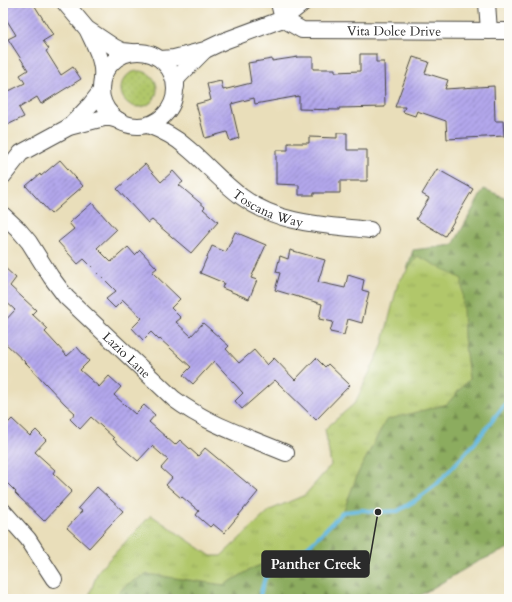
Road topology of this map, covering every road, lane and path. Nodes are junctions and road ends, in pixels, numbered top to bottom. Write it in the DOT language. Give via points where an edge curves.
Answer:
graph roads {
  1 [pos="65,3"];
  2 [pos="280,3"];
  3 [pos="303,3"];
  4 [pos="487,3"];
  5 [pos="283,19"];
  6 [pos="87,29"];
  7 [pos="489,31"];
  8 [pos="509,31"];
  9 [pos="205,50"];
  10 [pos="132,52"];
  11 [pos="161,59"];
  12 [pos="101,85"];
  13 [pos="176,87"];
  14 [pos="173,104"];
  15 [pos="118,120"];
  16 [pos="148,125"];
  17 [pos="69,127"];
  18 [pos="185,145"];
  19 [pos="3,176"];
  20 [pos="3,215"];
  21 [pos="370,230"];
  22 [pos="286,453"];
  23 [pos="3,511"];
  24 [pos="54,579"];
  1 -- 6 [label="street"];
  2 -- 5 [label="street"];
  3 -- 5 [label="street"];
  4 -- 7 [label="street"];
  5 -- 7 [label="street, Vita Dolce Drive" via="302,30"];
  5 -- 9 [label="street"];
  6 -- 10 [label="street" via="114,47"];
  6 -- 12 [label="street" via="102,62"];
  7 -- 8 [label="street, Vita Dolce Drive"];
  9 -- 11 [label="street"];
  9 -- 13 [label="street" via="176,80"];
  10 -- 11 [label="street" via="152,54"];
  10 -- 12 [label="street" via="119,57 109,65"];
  11 -- 13 [label="street" via="174,78"];
  12 -- 15 [label="street" via="103,104"];
  12 -- 17 [label="street" via="91,104"];
  13 -- 14 [label="street"];
  14 -- 16 [label="street" via="161,119"];
  14 -- 18 [label="street, Toscana Way" via="173,120"];
  15 -- 16 [label="street" via="130,126"];
  15 -- 17 [label="street" via="104,118"];
  16 -- 18 [label="street, Toscana Way"];
  17 -- 19 [label="street" via="21,153"];
  18 -- 21 [label="street, Toscana Way" via="234,191 262,209 302,222"];
  20 -- 22 [label="street, Lazio Lane" via="29,242 66,297 174,399 204,418"];
  23 -- 24 [label="street" via="28,539"];
}
